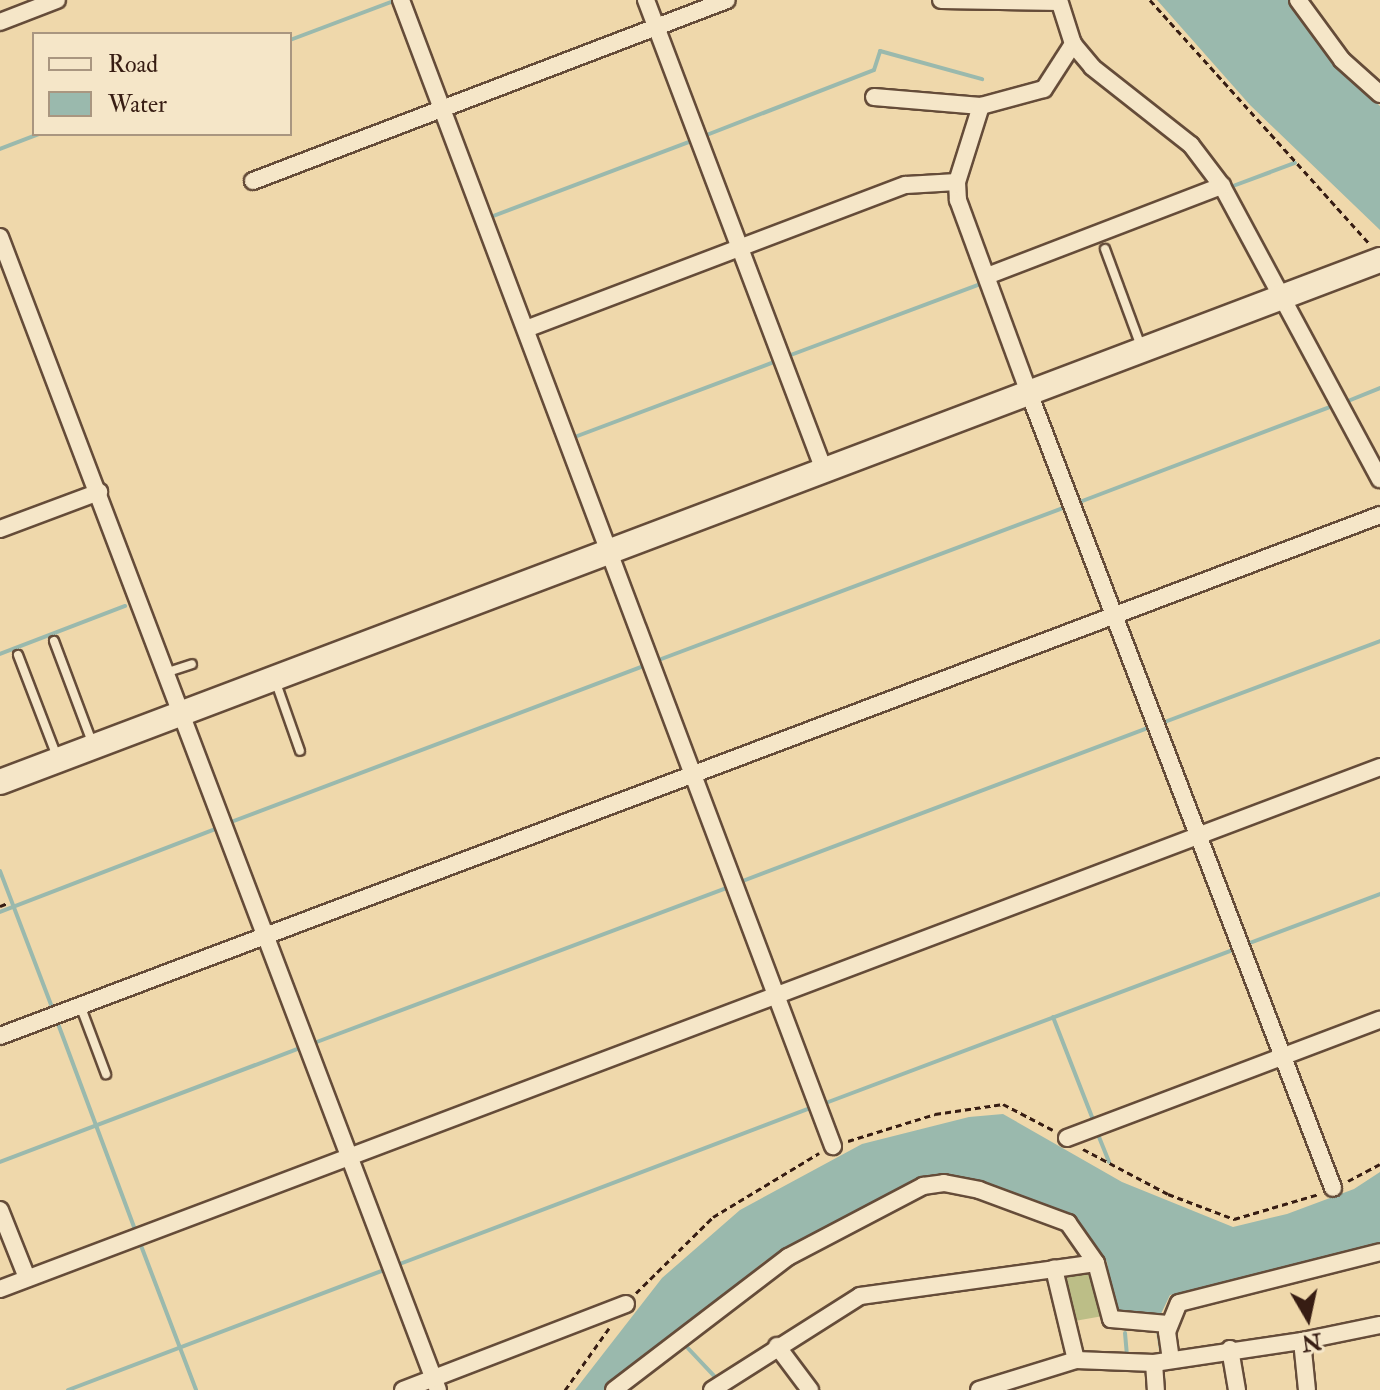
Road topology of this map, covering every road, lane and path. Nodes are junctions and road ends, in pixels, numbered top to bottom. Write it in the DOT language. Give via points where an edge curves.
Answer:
graph roads {
  1 [pos="57,0"];
  2 [pos="401,0"];
  3 [pos="646,0"];
  4 [pos="727,0"];
  5 [pos="941,0"];
  6 [pos="1150,0"];
  7 [pos="1298,0"];
  8 [pos="1059,1"];
  9 [pos="0,22"];
  10 [pos="656,27"];
  11 [pos="1073,44"];
  12 [pos="1380,94"];
  13 [pos="874,97"];
  14 [pos="981,106"];
  15 [pos="441,109"];
  16 [pos="253,181"];
  17 [pos="957,182"];
  18 [pos="1222,186"];
  19 [pos="0,237"];
  20 [pos="740,249"];
  21 [pos="1105,249"];
  22 [pos="1377,255"];
  23 [pos="7,275"];
  24 [pos="987,276"];
  25 [pos="1280,297"];
  26 [pos="526,329"];
  27 [pos="1142,349"];
  28 [pos="1029,393"];
  29 [pos="824,470"];
  30 [pos="1380,479"];
  31 [pos="99,492"];
  32 [pos="1380,515"];
  33 [pos="0,529"];
  34 [pos="611,551"];
  35 [pos="1115,614"];
  36 [pos="54,641"];
  37 [pos="18,655"];
  38 [pos="192,664"];
  39 [pos="168,672"];
  40 [pos="275,678"];
  41 [pos="184,712"];
  42 [pos="93,746"];
  43 [pos="300,751"];
  44 [pos="58,760"];
  45 [pos="1380,767"];
  46 [pos="694,773"];
  47 [pos="0,782"];
  48 [pos="1199,835"];
  49 [pos="8,903"];
  50 [pos="0,906"];
  51 [pos="265,935"];
  52 [pos="778,994"];
  53 [pos="80,1005"];
  54 [pos="1380,1020"];
  55 [pos="0,1036"];
  56 [pos="1283,1057"];
  57 [pos="106,1074"];
  58 [pos="1067,1138"];
  59 [pos="833,1146"];
  60 [pos="350,1157"];
  61 [pos="1380,1164"];
  62 [pos="1333,1188"];
  63 [pos="0,1210"];
  64 [pos="1380,1252"];
  65 [pos="1096,1263"];
  66 [pos="1054,1269"];
  67 [pos="27,1278"];
  68 [pos="0,1289"];
  69 [pos="626,1304"];
  70 [pos="1168,1324"];
  71 [pos="1380,1325"];
  72 [pos="1302,1341"];
  73 [pos="777,1346"];
  74 [pos="1230,1349"];
  75 [pos="1076,1360"];
  76 [pos="1163,1362"];
  77 [pos="435,1384"];
  78 [pos="403,1390"];
  79 [pos="565,1390"];
  80 [pos="614,1390"];
  81 [pos="712,1390"];
  82 [pos="810,1390"];
  83 [pos="979,1390"];
  84 [pos="1156,1390"];
  85 [pos="1237,1390"];
  86 [pos="1307,1390"];
  1 -- 9 [label="street"];
  2 -- 15 [label="street"];
  3 -- 10 [label="street"];
  4 -- 10 [label="street"];
  5 -- 8 [label="street"];
  6 -- 22 [label="path"];
  7 -- 12 [label="street" via="1342,60"];
  8 -- 11 [label="street"];
  10 -- 15 [label="street"];
  10 -- 20 [label="street"];
  11 -- 14 [label="street" via="1044,89"];
  11 -- 18 [label="street" via="1092,67 1191,145"];
  13 -- 14 [label="street"];
  14 -- 17 [label="street"];
  15 -- 16 [label="street"];
  15 -- 26 [label="street"];
  17 -- 20 [label="street" via="906,185"];
  17 -- 24 [label="street" via="958,200"];
  18 -- 24 [label="street"];
  18 -- 25 [label="street"];
  19 -- 23 [label="street"];
  20 -- 26 [label="street"];
  20 -- 29 [label="street"];
  21 -- 27 [label="lane"];
  22 -- 25 [label="street"];
  23 -- 31 [label="street"];
  24 -- 28 [label="street"];
  25 -- 27 [label="street"];
  25 -- 30 [label="street"];
  26 -- 34 [label="street"];
  27 -- 28 [label="street"];
  28 -- 29 [label="street"];
  28 -- 35 [label="street"];
  29 -- 34 [label="street"];
  31 -- 33 [label="street"];
  31 -- 39 [label="street"];
  32 -- 35 [label="street"];
  34 -- 40 [label="street"];
  34 -- 46 [label="street"];
  35 -- 46 [label="street"];
  35 -- 48 [label="street"];
  36 -- 42 [label="lane"];
  37 -- 44 [label="lane"];
  38 -- 39 [label="lane"];
  39 -- 41 [label="street"];
  40 -- 41 [label="street"];
  40 -- 43 [label="lane"];
  41 -- 42 [label="street"];
  41 -- 51 [label="street"];
  42 -- 44 [label="street"];
  44 -- 47 [label="street"];
  45 -- 48 [label="street"];
  46 -- 51 [label="street"];
  46 -- 52 [label="street"];
  48 -- 52 [label="street"];
  48 -- 56 [label="street"];
  49 -- 50 [label="path"];
  51 -- 53 [label="street"];
  51 -- 60 [label="street"];
  52 -- 59 [label="street"];
  52 -- 60 [label="street"];
  53 -- 55 [label="street"];
  53 -- 57 [label="lane"];
  54 -- 56 [label="street"];
  56 -- 58 [label="street"];
  56 -- 62 [label="street"];
  58 -- 59 [label="path" via="1003,1104 935,1114"];
  58 -- 62 [label="path" via="1099,1161 1234,1219 1253,1218"];
  59 -- 69 [label="path" via="713,1217"];
  60 -- 67 [label="street"];
  60 -- 77 [label="street"];
  61 -- 62 [label="path"];
  63 -- 67 [label="street"];
  64 -- 70 [label="street" via="1179,1303"];
  65 -- 66 [label="street"];
  65 -- 70 [label="street" via="1111,1319"];
  65 -- 80 [label="street" via="1068,1223 971,1188 923,1186 788,1257"];
  66 -- 73 [label="street" via="860,1296"];
  66 -- 75 [label="street"];
  67 -- 68 [label="street"];
  69 -- 77 [label="street"];
  69 -- 79 [label="path"];
  70 -- 76 [label="street"];
  71 -- 72 [label="street"];
  72 -- 74 [label="street"];
  72 -- 86 [label="street"];
  73 -- 81 [label="street"];
  73 -- 82 [label="street"];
  74 -- 76 [label="street"];
  74 -- 85 [label="street"];
  75 -- 76 [label="street"];
  75 -- 83 [label="street"];
  76 -- 84 [label="street"];
  77 -- 78 [label="street"];
}
